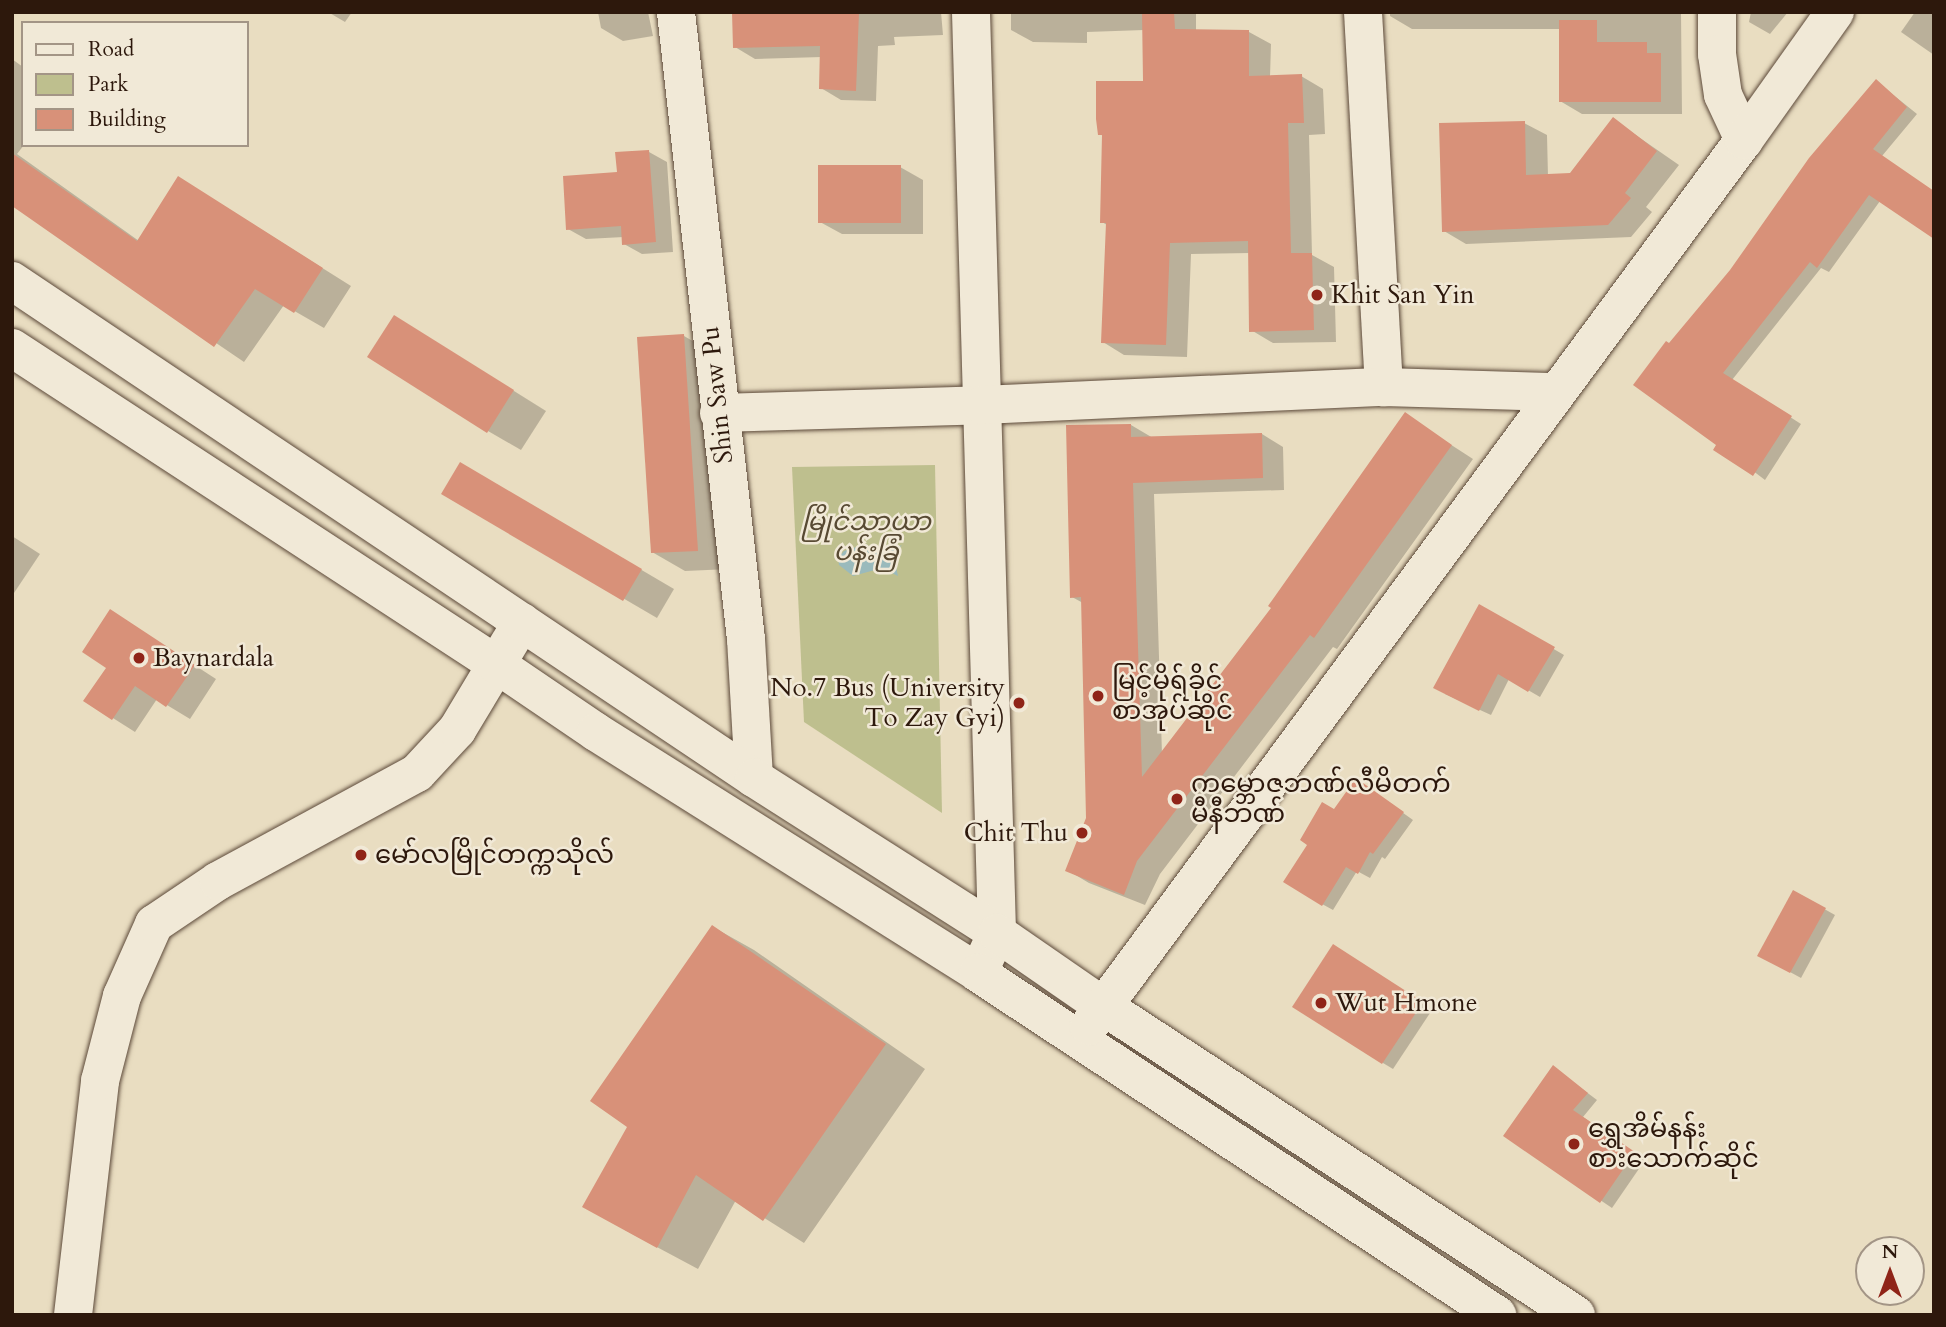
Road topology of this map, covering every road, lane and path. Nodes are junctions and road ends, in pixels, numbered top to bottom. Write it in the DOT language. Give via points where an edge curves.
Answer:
graph roads {
  1 [pos="676,12"];
  2 [pos="971,12"];
  3 [pos="1363,12"];
  4 [pos="1717,12"];
  5 [pos="1835,12"];
  6 [pos="1744,140"];
  7 [pos="12,281"];
  8 [pos="12,348"];
  9 [pos="1384,387"];
  10 [pos="1557,392"];
  11 [pos="982,405"];
  12 [pos="719,413"];
  13 [pos="522,622"];
  14 [pos="496,664"];
  15 [pos="754,778"];
  16 [pos="997,933"];
  17 [pos="978,974"];
  18 [pos="1103,1006"];
  19 [pos="1079,1039"];
  20 [pos="73,1315"];
  21 [pos="1497,1315"];
  22 [pos="1576,1315"];
  1 -- 12 [label="main road, Shin Saw Pu"];
  2 -- 11 [label="main road"];
  3 -- 9 [label="main road"];
  4 -- 6 [label="main road" via="1723,95"];
  5 -- 6 [label="main road"];
  6 -- 10 [label="main road"];
  7 -- 13 [label="main road"];
  8 -- 14 [label="main road"];
  9 -- 10 [label="main road"];
  9 -- 11 [label="main road"];
  10 -- 18 [label="main road"];
  11 -- 12 [label="main road"];
  11 -- 16 [label="main road"];
  12 -- 15 [label="main road, Shin Saw Pu" via="746,639"];
  13 -- 14 [label="main road"];
  13 -- 15 [label="main road"];
  14 -- 17 [label="main road"];
  14 -- 20 [label="main road" via="457,730 417,773 218,881 154,924 122,996 100,1081"];
  15 -- 16 [label="main road"];
  16 -- 17 [label="main road"];
  16 -- 18 [label="main road"];
  17 -- 19 [label="main road"];
  18 -- 19 [label="main road"];
  18 -- 22 [label="main road"];
  19 -- 21 [label="main road"];
}
